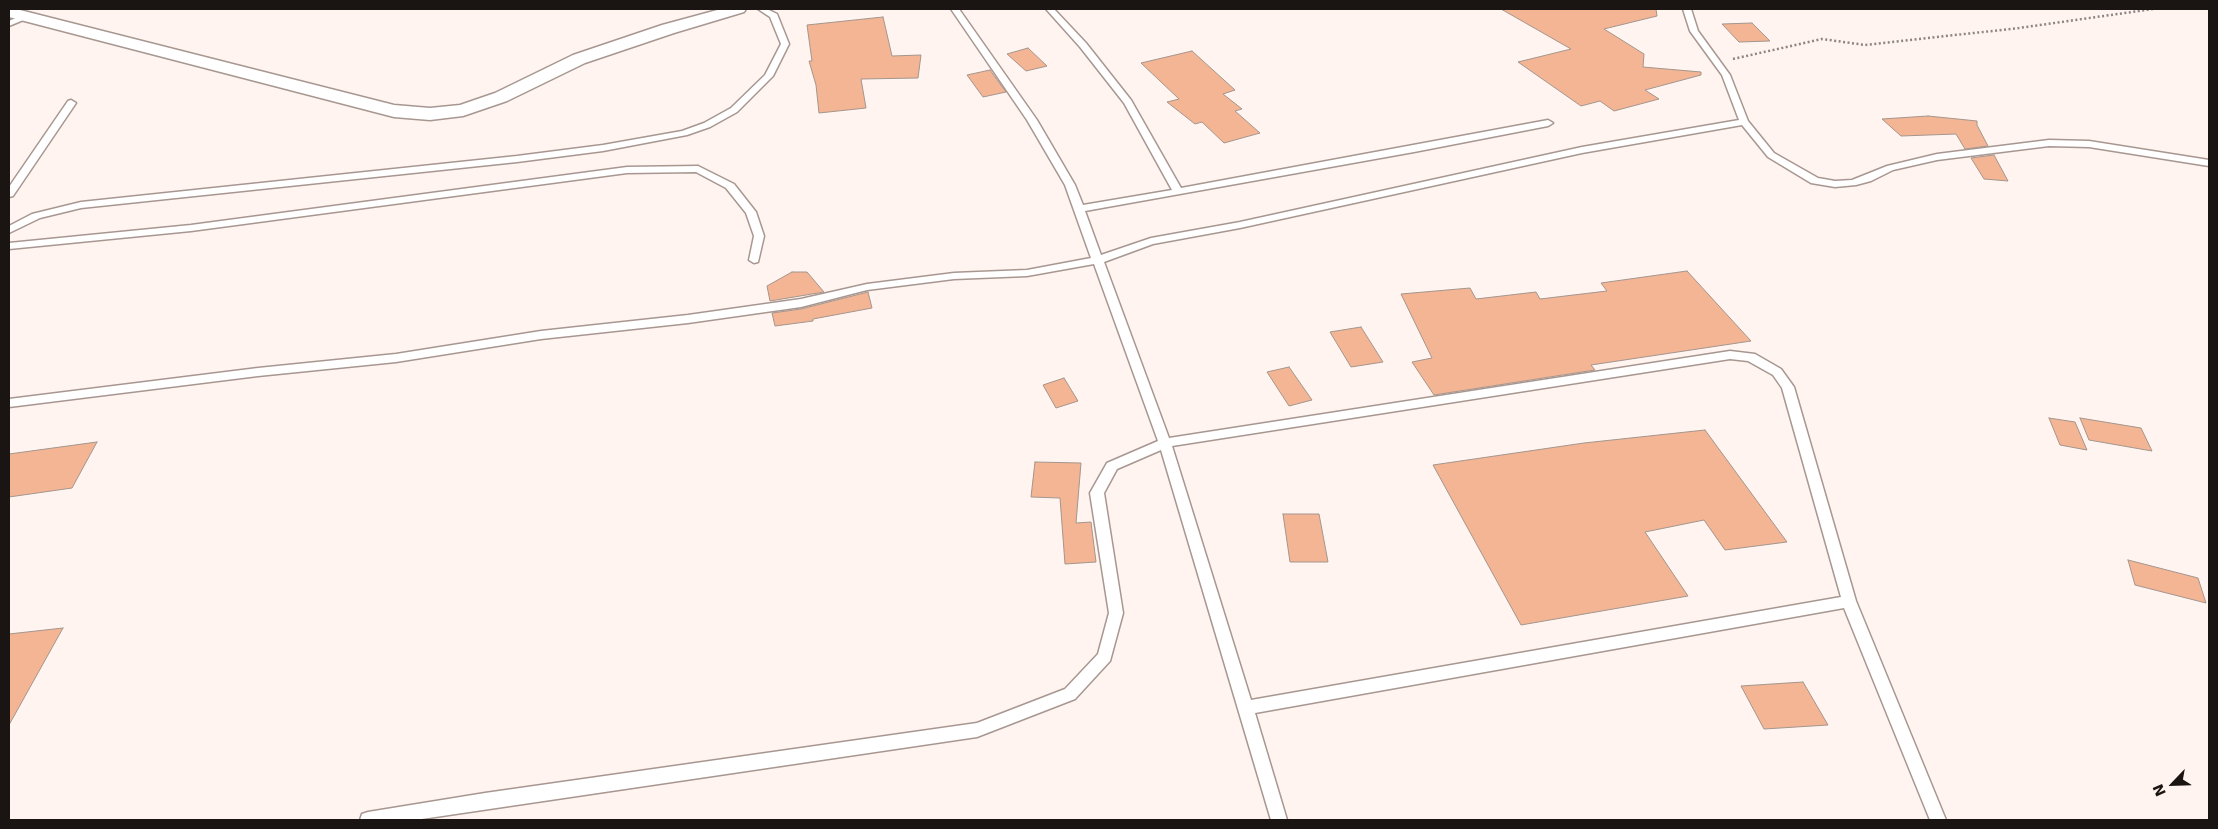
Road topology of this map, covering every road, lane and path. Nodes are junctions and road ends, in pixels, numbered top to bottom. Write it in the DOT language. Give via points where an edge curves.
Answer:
graph roads {
  1 [pos="738,9"];
  2 [pos="762,9"];
  3 [pos="955,9"];
  4 [pos="1050,9"];
  5 [pos="1687,9"];
  6 [pos="2153,9"];
  7 [pos="17,14"];
  8 [pos="9,24"];
  9 [pos="1716,63"];
  10 [pos="71,103"];
  11 [pos="1744,122"];
  12 [pos="1548,123"];
  13 [pos="2209,163"];
  14 [pos="1178,192"];
  15 [pos="9,194"];
  16 [pos="1080,209"];
  17 [pos="9,230"];
  18 [pos="9,246"];
  19 [pos="754,260"];
  20 [pos="1099,260"];
  21 [pos="9,403"];
  22 [pos="1165,443"];
  23 [pos="1849,601"];
  24 [pos="1245,708"];
  25 [pos="368,820"];
  26 [pos="1279,820"];
  27 [pos="1938,820"];
  1 -- 7 [label="street" via="579,59 501,97 462,110 430,114 394,111"];
  2 -- 17 [label="lane" via="774,16 785,44 769,76 734,110 684,133 517,159 81,205 36,216"];
  3 -- 16 [label="lane" via="1032,120 1070,184"];
  4 -- 14 [label="lane" via="1128,102"];
  5 -- 9 [label="lane" via="1694,31"];
  6 -- 9 [label="path" via="1865,46 1822,39"];
  7 -- 8 [label="lane"];
  9 -- 11 [label="lane" via="1726,75"];
  10 -- 15 [label="lane"];
  11 -- 13 [label="lane" via="1771,155 1815,181 1835,184 1852,183 1890,168 1937,157 2049,143 2089,144"];
  11 -- 20 [label="lane" via="1582,150 1240,225 1151,241"];
  12 -- 14 [label="lane"];
  14 -- 16 [label="lane"];
  16 -- 20 [label="lane"];
  18 -- 19 [label="lane" via="191,228 627,170 698,169 730,186 751,212 759,236"];
  20 -- 21 [label="lane" via="1027,274 954,276 867,287 802,303 541,335 396,358"];
  20 -- 22 [label="lane"];
  22 -- 23 [label="lane" via="1730,355 1751,357 1777,372 1788,387"];
  22 -- 24 [label="lane"];
  22 -- 25 [label="lane" via="1112,466 1097,493 1116,614 1105,657 1070,694 977,730"];
  23 -- 24 [label="lane"];
  23 -- 27 [label="lane"];
  24 -- 26 [label="lane"];
}
